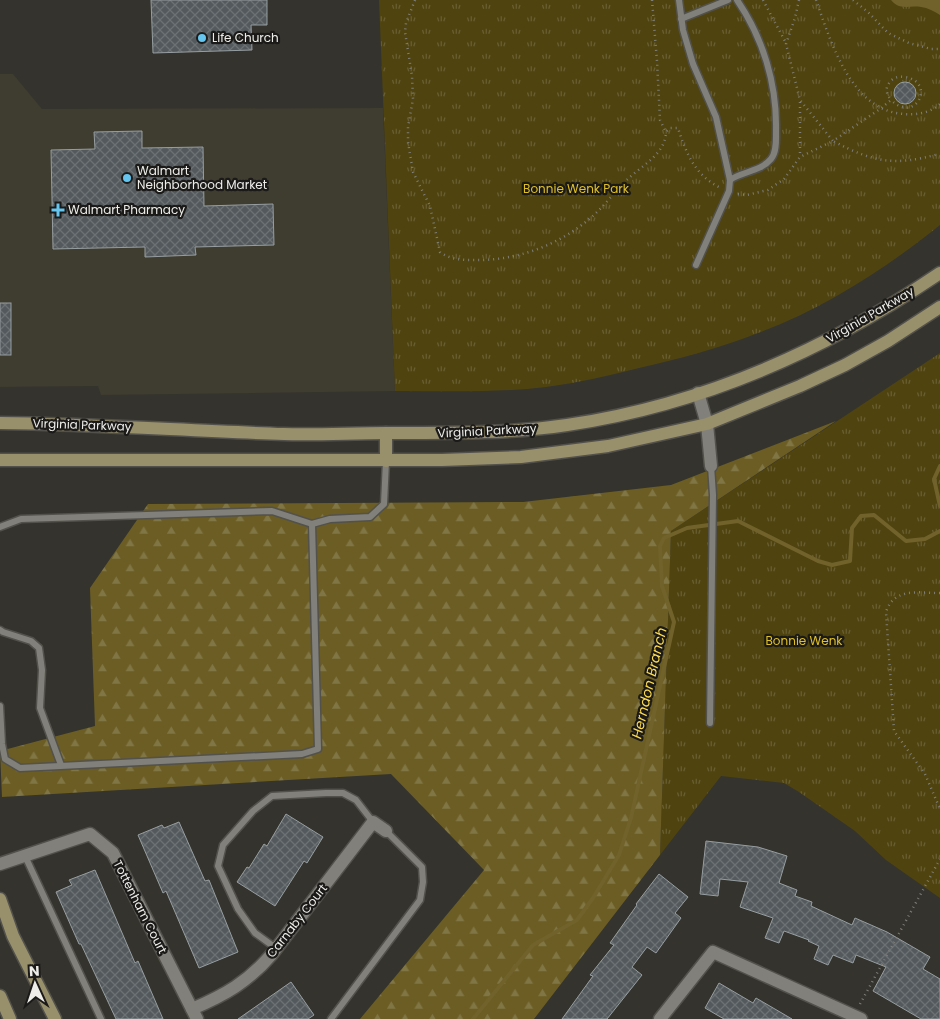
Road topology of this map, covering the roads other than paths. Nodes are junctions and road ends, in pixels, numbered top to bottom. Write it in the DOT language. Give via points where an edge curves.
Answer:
graph roads {
  1 [pos="679,0"];
  2 [pos="728,0"];
  3 [pos="737,0"];
  4 [pos="681,19"];
  5 [pos="730,180"];
  6 [pos="696,265"];
  7 [pos="940,273"];
  8 [pos="940,307"];
  9 [pos="698,394"];
  10 [pos="0,423"];
  11 [pos="707,424"];
  12 [pos="386,433"];
  13 [pos="0,460"];
  14 [pos="386,461"];
  15 [pos="711,466"];
  16 [pos="312,524"];
  17 [pos="0,526"];
  18 [pos="0,630"];
  19 [pos="0,706"];
  20 [pos="710,723"];
  21 [pos="61,765"];
  22 [pos="374,822"];
  23 [pos="386,830"];
  24 [pos="25,856"];
  25 [pos="0,864"];
  26 [pos="0,899"];
  27 [pos="277,949"];
  28 [pos="0,996"];
  29 [pos="194,1014"];
  30 [pos="858,1018"];
  31 [pos="10,1019"];
  32 [pos="55,1019"];
  33 [pos="101,1019"];
  34 [pos="331,1019"];
  35 [pos="660,1019"];
  1 -- 4 [label="lane"];
  2 -- 4 [label="lane"];
  3 -- 5 [label="lane" via="747,14 763,51 776,103 776,138 772,158 766,164"];
  4 -- 5 [label="lane" via="693,64 716,117"];
  5 -- 6 [label="lane" via="729,191"];
  7 -- 9 [label="main road, Virginia Parkway" via="858,324 810,349 730,384"];
  8 -- 11 [label="main road" via="844,365"];
  9 -- 11 [label="street"];
  9 -- 12 [label="main road, Virginia Parkway" via="608,418 542,428 449,434"];
  10 -- 12 [label="main road, Virginia Parkway" via="287,434"];
  11 -- 14 [label="main road" via="608,446 536,456"];
  11 -- 15 [label="street"];
  12 -- 14 [label="main road"];
  13 -- 14 [label="main road"];
  14 -- 16 [label="lane" via="384,504 370,517 330,519"];
  15 -- 20 [label="lane"];
  16 -- 17 [label="lane" via="272,511 21,518"];
  16 -- 21 [label="lane" via="318,749 302,754"];
  18 -- 21 [label="lane" via="31,641 39,648 42,670 40,708"];
  19 -- 21 [label="lane" via="5,759 20,768"];
  22 -- 23 [label="street"];
  22 -- 27 [label="street, Carnaby Court"];
  22 -- 27 [label="lane" via="356,800 343,793 272,796 253,811 223,845 218,866 238,909 255,933"];
  23 -- 34 [label="lane" via="422,868 420,900"];
  24 -- 25 [label="street, Tottenham Court"];
  24 -- 29 [label="street, Tottenham Court" via="90,834 114,853"];
  24 -- 33 [label="lane"];
  26 -- 32 [label="main road" via="13,936"];
  27 -- 29 [label="street, Carnaby Court" via="244,982"];
  28 -- 31 [label="main road"];
  30 -- 35 [label="street" via="713,952"];
}
